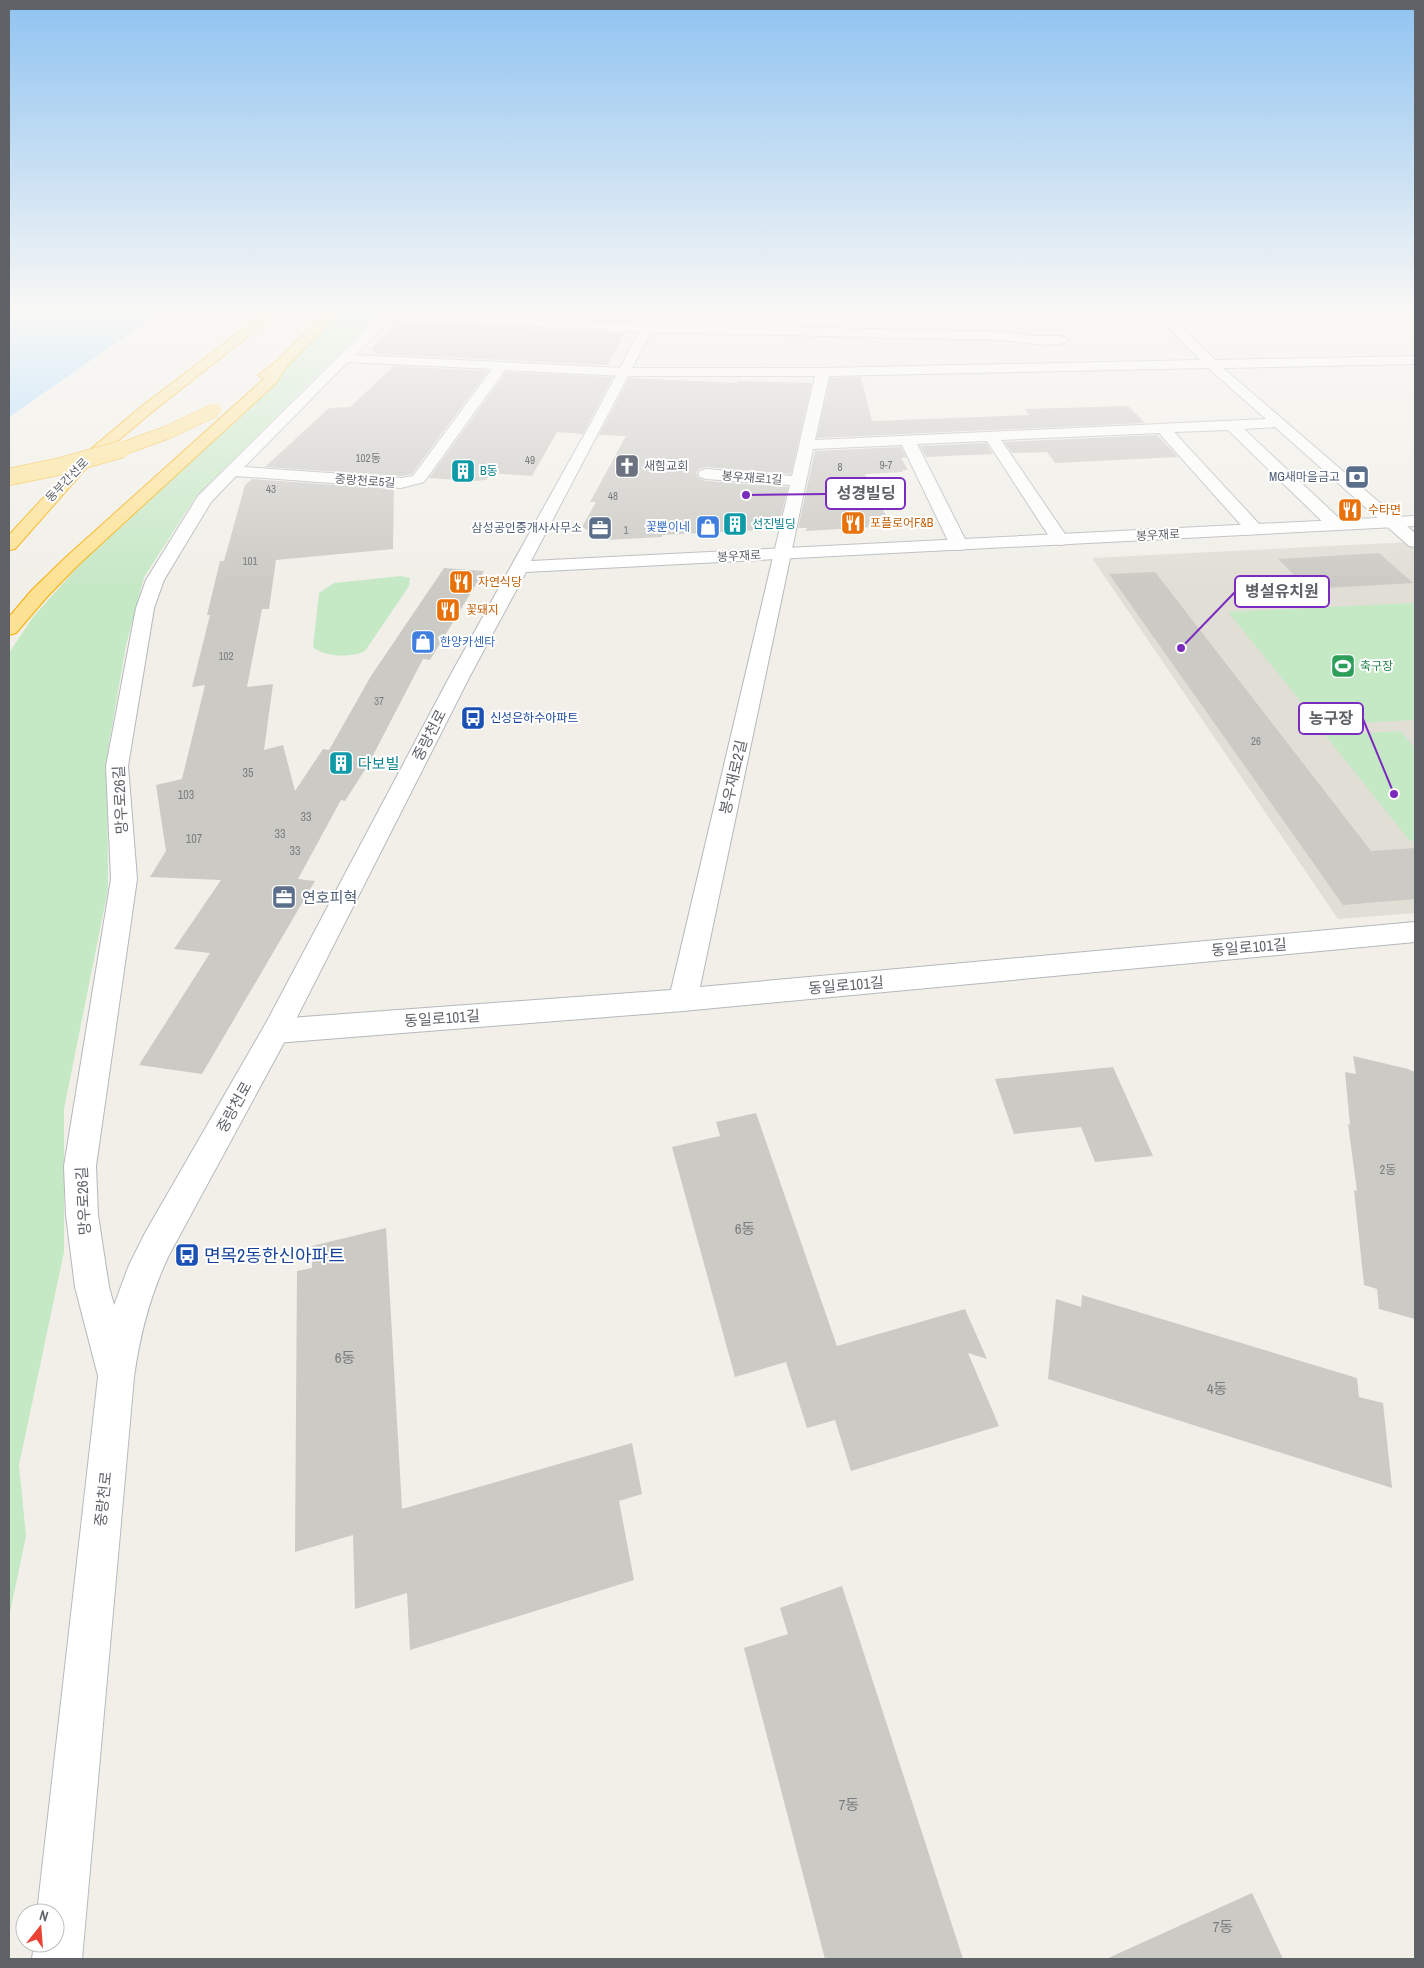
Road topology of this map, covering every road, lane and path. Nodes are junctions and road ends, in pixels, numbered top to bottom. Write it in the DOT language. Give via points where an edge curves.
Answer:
graph roads {
  1 [pos="155,403"];
  2 [pos="226,403"];
  3 [pos="246,403"];
  4 [pos="299,403"];
  5 [pos="475,403"];
  6 [pos="608,403"];
  7 [pos="816,403"];
  8 [pos="1255,403"];
  9 [pos="1278,423"];
  10 [pos="1232,425"];
  11 [pos="1162,428"];
  12 [pos="991,436"];
  13 [pos="907,440"];
  14 [pos="807,445"];
  15 [pos="231,471"];
  16 [pos="706,474"];
  17 [pos="9,477"];
  18 [pos="799,481"];
  19 [pos="1415,521"];
  20 [pos="1392,522"];
  21 [pos="1336,525"];
  22 [pos="1255,530"];
  23 [pos="1060,540"];
  24 [pos="1415,542"];
  25 [pos="959,545"];
  26 [pos="9,546"];
  27 [pos="783,554"];
  28 [pos="520,567"];
  29 [pos="9,630"];
  30 [pos="1415,932"];
  31 [pos="683,1000"];
  32 [pos="276,1031"];
  33 [pos="116,1377"];
  34 [pos="57,1959"];
  1 -- 26 [label="highway, 동부간선로" via="84,462"];
  2 -- 17 [label="highway, bridge" via="178,428 118,450"];
  3 -- 29 [label="highway" via="71,562"];
  4 -- 15 [label="street, 망우로26길"];
  5 -- 15 [label="street, 중랑천로5길" via="418,479 401,483"];
  6 -- 28 [label="street, 중랑천로"];
  7 -- 14 [label="street, 봉우재로1길"];
  8 -- 9 [label="street"];
  9 -- 10 [label="street"];
  9 -- 20 [label="street"];
  10 -- 11 [label="street"];
  10 -- 21 [label="street"];
  11 -- 12 [label="street"];
  11 -- 22 [label="street"];
  12 -- 13 [label="street"];
  12 -- 23 [label="street"];
  13 -- 14 [label="street"];
  13 -- 25 [label="street"];
  14 -- 18 [label="street, 봉우재로1길"];
  15 -- 33 [label="street, 망우로26길" via="200,505 150,593 116,766 124,879 80,1166 82,1214 92,1286"];
  16 -- 18 [label="street, 봉우재로1길"];
  18 -- 27 [label="street, 봉우재로1길"];
  19 -- 20 [label="street, 봉우재로"];
  20 -- 21 [label="street, 봉우재로"];
  20 -- 24 [label="street"];
  21 -- 22 [label="street, 봉우재로"];
  22 -- 23 [label="street, 봉우재로"];
  23 -- 25 [label="street, 봉우재로"];
  25 -- 27 [label="street, 봉우재로"];
  27 -- 28 [label="street, 봉우재로"];
  27 -- 31 [label="street, 봉우재로2길"];
  28 -- 32 [label="street, 중랑천로"];
  30 -- 31 [label="street, 동일로101길"];
  31 -- 32 [label="street, 동일로101길"];
  32 -- 33 [label="street, 중랑천로" via="140,1278 129,1306"];
  33 -- 34 [label="street, 중랑천로"];
}
